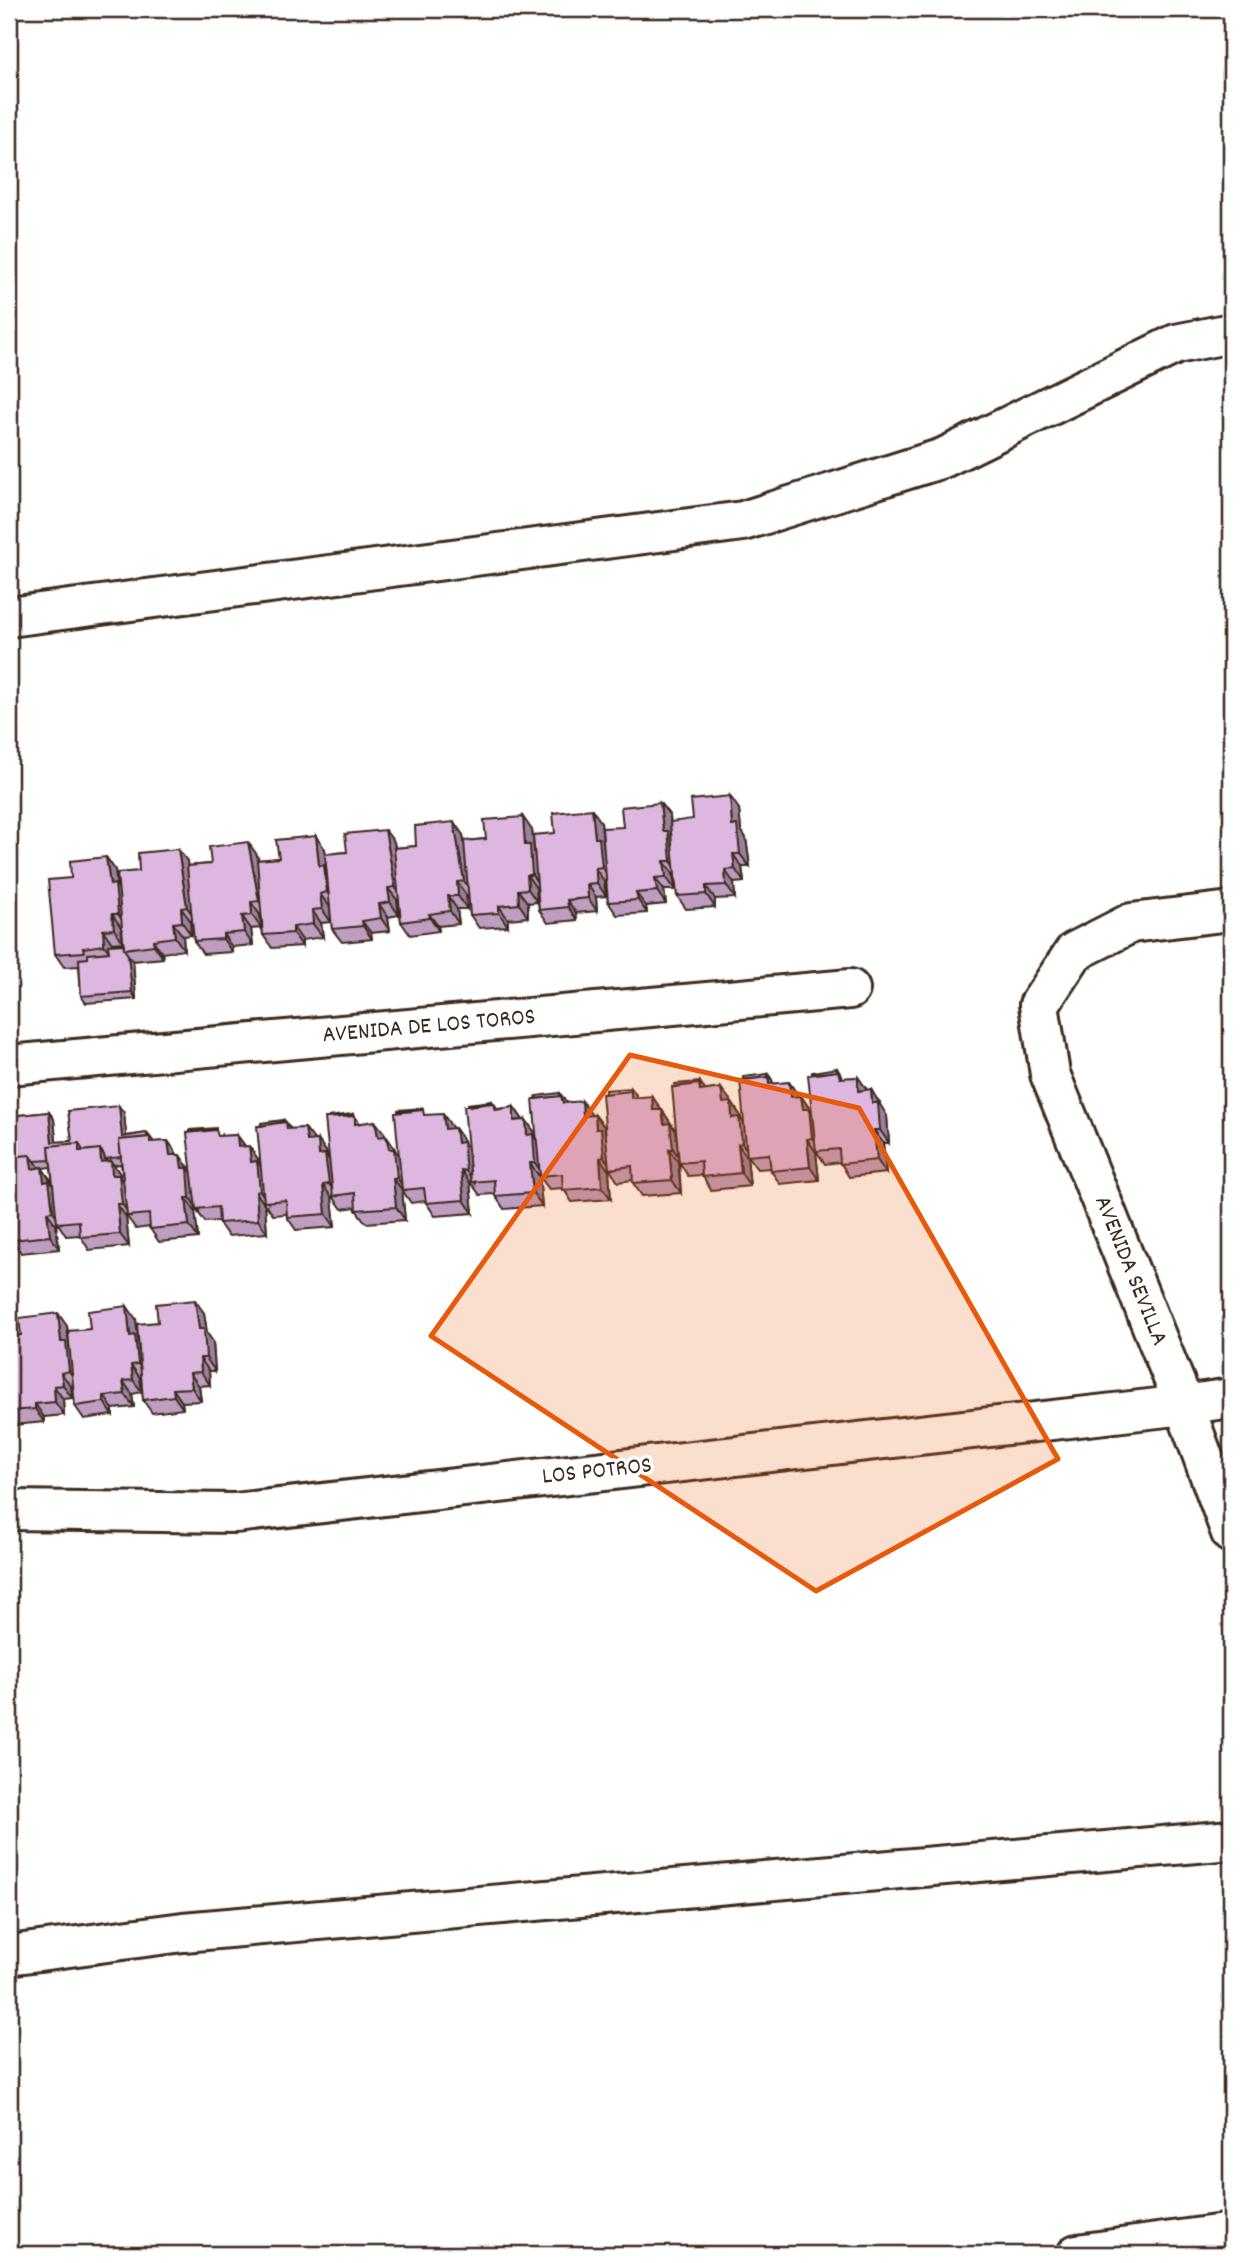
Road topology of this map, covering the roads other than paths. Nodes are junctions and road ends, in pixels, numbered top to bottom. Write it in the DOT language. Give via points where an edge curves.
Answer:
graph roads {
  1 [pos="1231,333"];
  2 [pos="9,617"];
  3 [pos="1231,911"];
  4 [pos="850,989"];
  5 [pos="9,1065"];
  6 [pos="1231,1398"];
  7 [pos="1184,1405"];
  8 [pos="9,1510"];
  9 [pos="1231,1534"];
  10 [pos="1231,1840"];
  11 [pos="9,1955"];
  12 [pos="1231,2233"];
  13 [pos="1077,2254"];
  1 -- 2 [label="street" via="1176,344 943,458 743,521"];
  3 -- 7 [label="street, AVENIDA SEVILLA" via="1131,923 1074,952 1039,1005 1050,1074"];
  4 -- 5 [label="street, AVENIDA DE LOS TOROS"];
  6 -- 7 [label="street, LOS POTROS"];
  7 -- 8 [label="street, LOS POTROS" via="234,1513"];
  7 -- 9 [label="street, AVENIDA SEVILLA"];
  10 -- 11 [label="street" via="183,1932"];
  12 -- 13 [label="street"];
}
